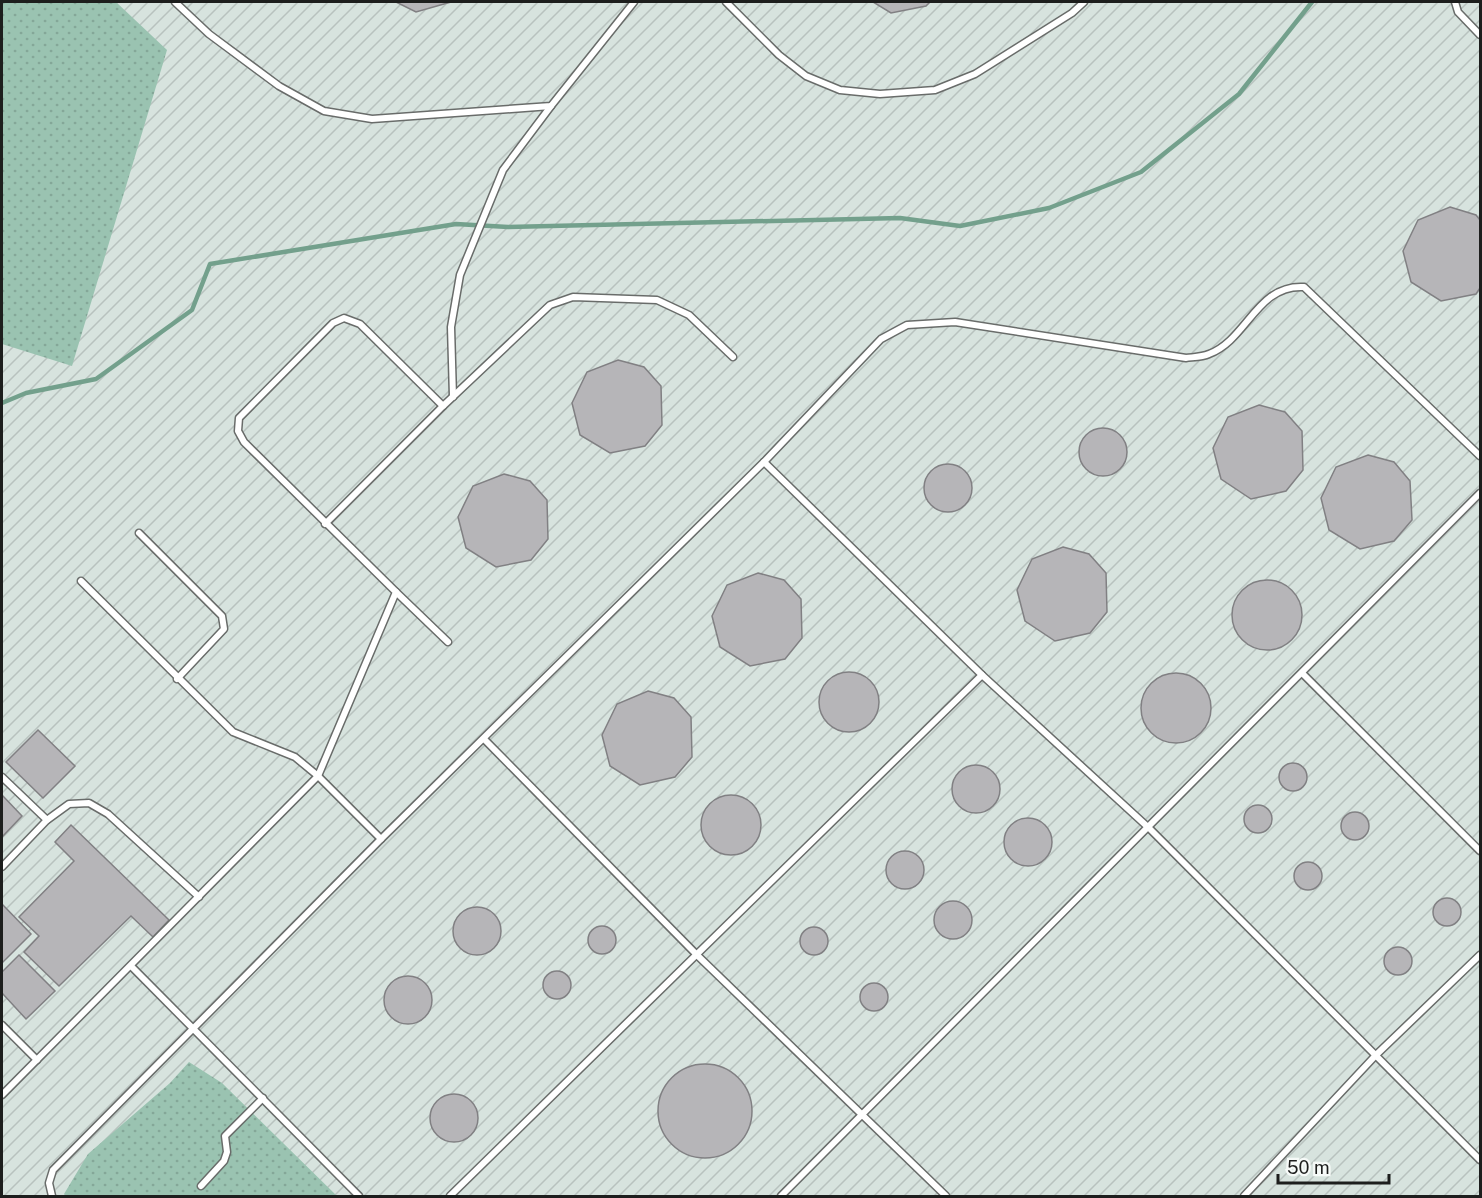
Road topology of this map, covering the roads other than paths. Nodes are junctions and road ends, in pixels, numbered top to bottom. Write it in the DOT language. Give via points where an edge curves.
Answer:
graph roads {
  1 [pos="175,2"];
  2 [pos="634,2"];
  3 [pos="726,2"];
  4 [pos="1084,2"];
  5 [pos="1455,2"];
  6 [pos="1480,35"];
  7 [pos="551,106"];
  8 [pos="733,357"];
  9 [pos="453,397"];
  10 [pos="443,406"];
  11 [pos="1480,456"];
  12 [pos="764,462"];
  13 [pos="1480,493"];
  14 [pos="326,524"];
  15 [pos="139,533"];
  16 [pos="81,581"];
  17 [pos="396,592"];
  18 [pos="448,642"];
  19 [pos="1302,673"];
  20 [pos="982,675"];
  21 [pos="177,679"];
  22 [pos="484,739"];
  23 [pos="318,776"];
  24 [pos="2,777"];
  25 [pos="47,820"];
  26 [pos="1150,829"];
  27 [pos="381,839"];
  28 [pos="1480,851"];
  29 [pos="2,867"];
  30 [pos="199,897"];
  31 [pos="1480,955"];
  32 [pos="698,956"];
  33 [pos="131,966"];
  34 [pos="2,1025"];
  35 [pos="195,1028"];
  36 [pos="1376,1055"];
  37 [pos="37,1060"];
  38 [pos="2,1095"];
  39 [pos="263,1098"];
  40 [pos="862,1115"];
  41 [pos="1480,1160"];
  42 [pos="201,1186"];
  43 [pos="52,1197"];
  44 [pos="359,1197"];
  45 [pos="450,1197"];
  46 [pos="781,1197"];
  47 [pos="946,1197"];
  48 [pos="1244,1197"];
  1 -- 7 [label="lane" via="209,34 270,80 324,111 372,119"];
  2 -- 7 [label="lane"];
  3 -- 4 [label="lane" via="806,76 840,90 879,94 935,90 975,74"];
  5 -- 6 [label="lane" via="1458,12"];
  7 -- 9 [label="lane" via="503,170 460,275 451,327"];
  8 -- 9 [label="lane" via="689,315 657,300 573,297 550,305 537,315"];
  9 -- 10 [label="lane"];
  10 -- 14 [label="lane"];
  10 -- 14 [label="lane" via="360,324 344,318 333,323 243,413 237,424 240,437"];
  11 -- 12 [label="lane" via="1304,287 1290,286 1267,299 1229,341 1210,354 1186,358 955,322 907,325 881,339"];
  12 -- 20 [label="lane"];
  12 -- 22 [label="lane"];
  13 -- 19 [label="lane"];
  14 -- 17 [label="lane"];
  15 -- 21 [label="lane" via="222,616 224,629"];
  16 -- 21 [label="lane"];
  17 -- 18 [label="lane"];
  17 -- 23 [label="lane"];
  19 -- 26 [label="lane"];
  19 -- 28 [label="lane"];
  20 -- 26 [label="lane"];
  20 -- 32 [label="lane"];
  21 -- 23 [label="lane" via="233,732 281,750"];
  22 -- 27 [label="lane"];
  22 -- 32 [label="lane"];
  23 -- 27 [label="lane"];
  23 -- 30 [label="lane"];
  24 -- 25 [label="lane"];
  25 -- 29 [label="lane"];
  25 -- 30 [label="lane" via="69,804 99,807"];
  26 -- 36 [label="lane"];
  26 -- 40 [label="lane"];
  27 -- 35 [label="lane"];
  30 -- 33 [label="lane"];
  31 -- 36 [label="lane"];
  32 -- 40 [label="lane"];
  32 -- 45 [label="lane"];
  33 -- 35 [label="lane"];
  33 -- 37 [label="lane"];
  34 -- 37 [label="lane"];
  35 -- 39 [label="lane"];
  35 -- 43 [label="lane" via="53,1170 49,1183"];
  36 -- 41 [label="lane"];
  36 -- 48 [label="lane"];
  37 -- 38 [label="lane"];
  39 -- 42 [label="lane" via="225,1136 224,1161"];
  39 -- 44 [label="lane"];
  40 -- 46 [label="lane"];
  40 -- 47 [label="lane"];
}
